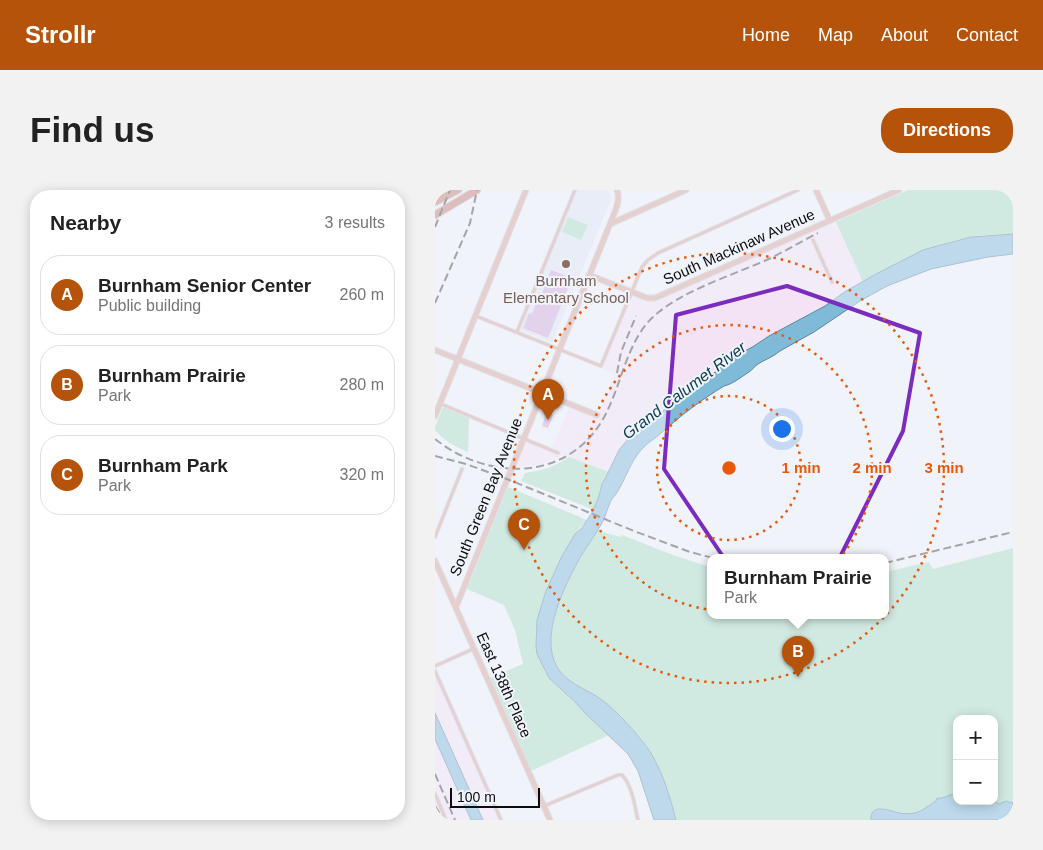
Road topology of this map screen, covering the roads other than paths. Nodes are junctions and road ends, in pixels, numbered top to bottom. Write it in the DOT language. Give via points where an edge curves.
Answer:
graph roads {
  1 [pos="458,190"];
  2 [pos="477,190"];
  3 [pos="526,190"];
  4 [pos="575,190"];
  5 [pos="617,190"];
  6 [pos="686,190"];
  7 [pos="798,190"];
  8 [pos="816,190"];
  9 [pos="899,190"];
  10 [pos="435,202"];
  11 [pos="435,214"];
  12 [pos="830,221"];
  13 [pos="611,224"];
  14 [pos="813,240"];
  15 [pos="589,275"];
  16 [pos="833,282"];
  17 [pos="632,292"];
  18 [pos="476,316"];
  19 [pos="517,332"];
  20 [pos="559,349"];
  21 [pos="435,350"];
  22 [pos="459,360"];
  23 [pos="542,393"];
  24 [pos="440,404"];
  25 [pos="597,415"];
  26 [pos="435,416"];
  27 [pos="523,438"];
  28 [pos="558,453"];
  29 [pos="461,469"];
  30 [pos="435,537"];
  31 [pos="435,560"];
  32 [pos="456,607"];
  33 [pos="475,648"];
  34 [pos="435,666"];
  35 [pos="435,671"];
  36 [pos="435,794"];
  37 [pos="544,806"];
  38 [pos="446,820"];
  39 [pos="501,820"];
  40 [pos="550,820"];
  41 [pos="638,820"];
  1 -- 10 [label="main road"];
  2 -- 11 [label="main road"];
  3 -- 18 [label="street"];
  4 -- 19 [label="lane"];
  5 -- 13 [label="street, South Green Bay Avenue" via="619,197"];
  6 -- 13 [label="street"];
  7 -- 17 [label="lane" via="653,256 642,267"];
  8 -- 12 [label="street"];
  9 -- 12 [label="street, South Mackinaw Avenue"];
  12 -- 17 [label="street, South Mackinaw Avenue" via="655,298"];
  13 -- 15 [label="street, South Green Bay Avenue"];
  14 -- 16 [label="lane"];
  15 -- 17 [label="street, South Mackinaw Avenue"];
  15 -- 20 [label="street, South Green Bay Avenue"];
  17 -- 20 [label="lane" via="601,366"];
  18 -- 19 [label="lane"];
  18 -- 22 [label="street"];
  19 -- 20 [label="lane"];
  20 -- 23 [label="street, South Green Bay Avenue"];
  21 -- 22 [label="street"];
  22 -- 23 [label="street"];
  22 -- 24 [label="street"];
  23 -- 25 [label="street"];
  23 -- 27 [label="street, South Green Bay Avenue"];
  24 -- 26 [label="street"];
  24 -- 27 [label="lane"];
  27 -- 28 [label="lane"];
  27 -- 32 [label="street, South Green Bay Avenue"];
  29 -- 30 [label="lane"];
  31 -- 32 [label="street, East 138th Place"];
  32 -- 33 [label="street, East 138th Place"];
  33 -- 34 [label="lane"];
  33 -- 37 [label="street, East 138th Place"];
  35 -- 39 [label="lane"];
  36 -- 38 [label="lane"];
  37 -- 40 [label="street, East 138th Place"];
  37 -- 41 [label="lane" via="618,775 627,781"];
}
